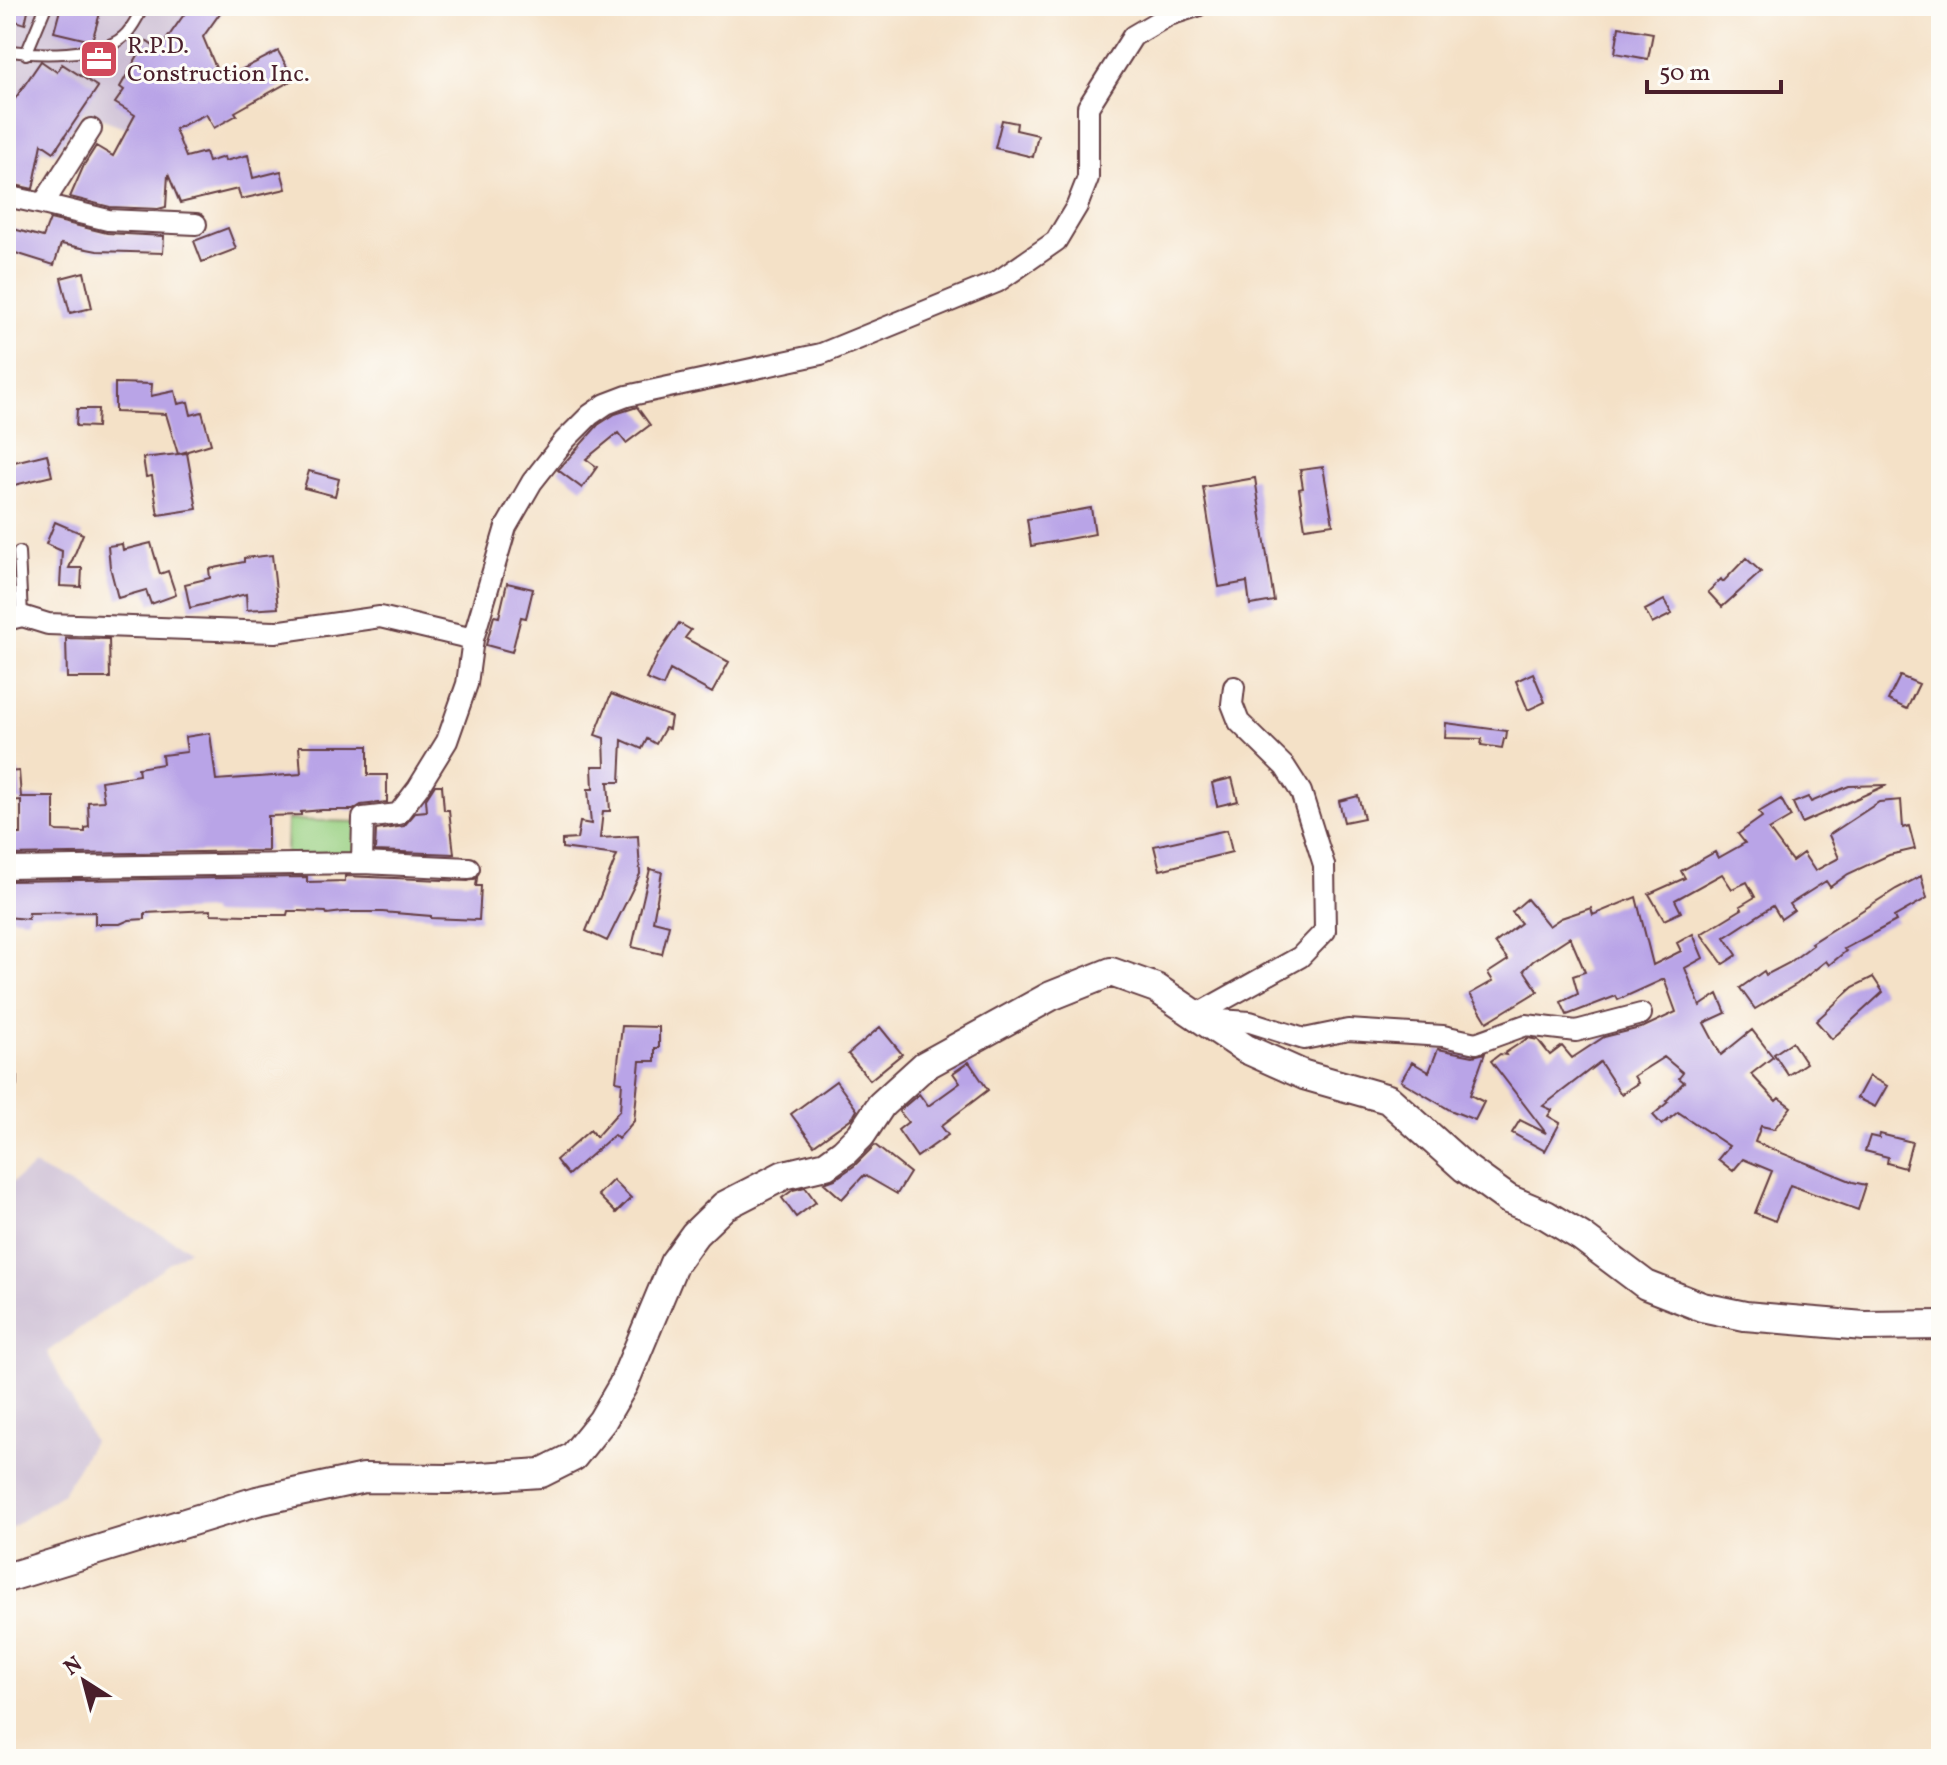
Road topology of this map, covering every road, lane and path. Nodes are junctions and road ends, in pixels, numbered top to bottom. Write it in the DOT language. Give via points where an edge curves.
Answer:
graph roads {
  1 [pos="46,6"];
  2 [pos="144,6"];
  3 [pos="1197,6"];
  4 [pos="6,50"];
  5 [pos="26,54"];
  6 [pos="91,129"];
  7 [pos="6,196"];
  8 [pos="43,204"];
  9 [pos="196,224"];
  10 [pos="19,552"];
  11 [pos="14,618"];
  12 [pos="473,639"];
  13 [pos="1234,687"];
  14 [pos="362,863"];
  15 [pos="6,868"];
  16 [pos="469,868"];
  17 [pos="1641,1014"];
  18 [pos="1199,1017"];
  19 [pos="1941,1325"];
  20 [pos="6,1578"];
  1 -- 5 [label="lane"];
  2 -- 5 [label="lane" via="123,37 106,46"];
  3 -- 12 [label="street" via="1133,36 1088,107 1088,178 1077,206 1056,241 997,282 821,354 627,396 590,415 532,482 506,527"];
  4 -- 5 [label="lane"];
  6 -- 8 [label="street"];
  7 -- 8 [label="street"];
  8 -- 9 [label="street" via="108,220"];
  10 -- 11 [label="lane"];
  11 -- 12 [label="street" via="48,624 275,632 380,617"];
  12 -- 14 [label="street" via="467,684 447,741 398,814 363,818"];
  13 -- 18 [label="street" via="1232,704 1239,722 1285,767 1301,792 1324,865 1325,931 1300,957"];
  14 -- 15 [label="street"];
  14 -- 16 [label="street"];
  17 -- 18 [label="street" via="1576,1031 1526,1025 1476,1043 1348,1030 1304,1039 1250,1022"];
  18 -- 19 [label="street" via="1246,1049 1304,1075 1388,1099 1465,1168 1508,1199 1582,1237 1646,1285 1702,1307 1745,1316 1864,1326"];
  18 -- 20 [label="street" via="1156,988 1111,972 1051,996 924,1066 881,1105 844,1152 826,1165 784,1175 724,1206 695,1234 674,1263 623,1385 602,1421 573,1457 541,1473 364,1478 257,1501"];
}
